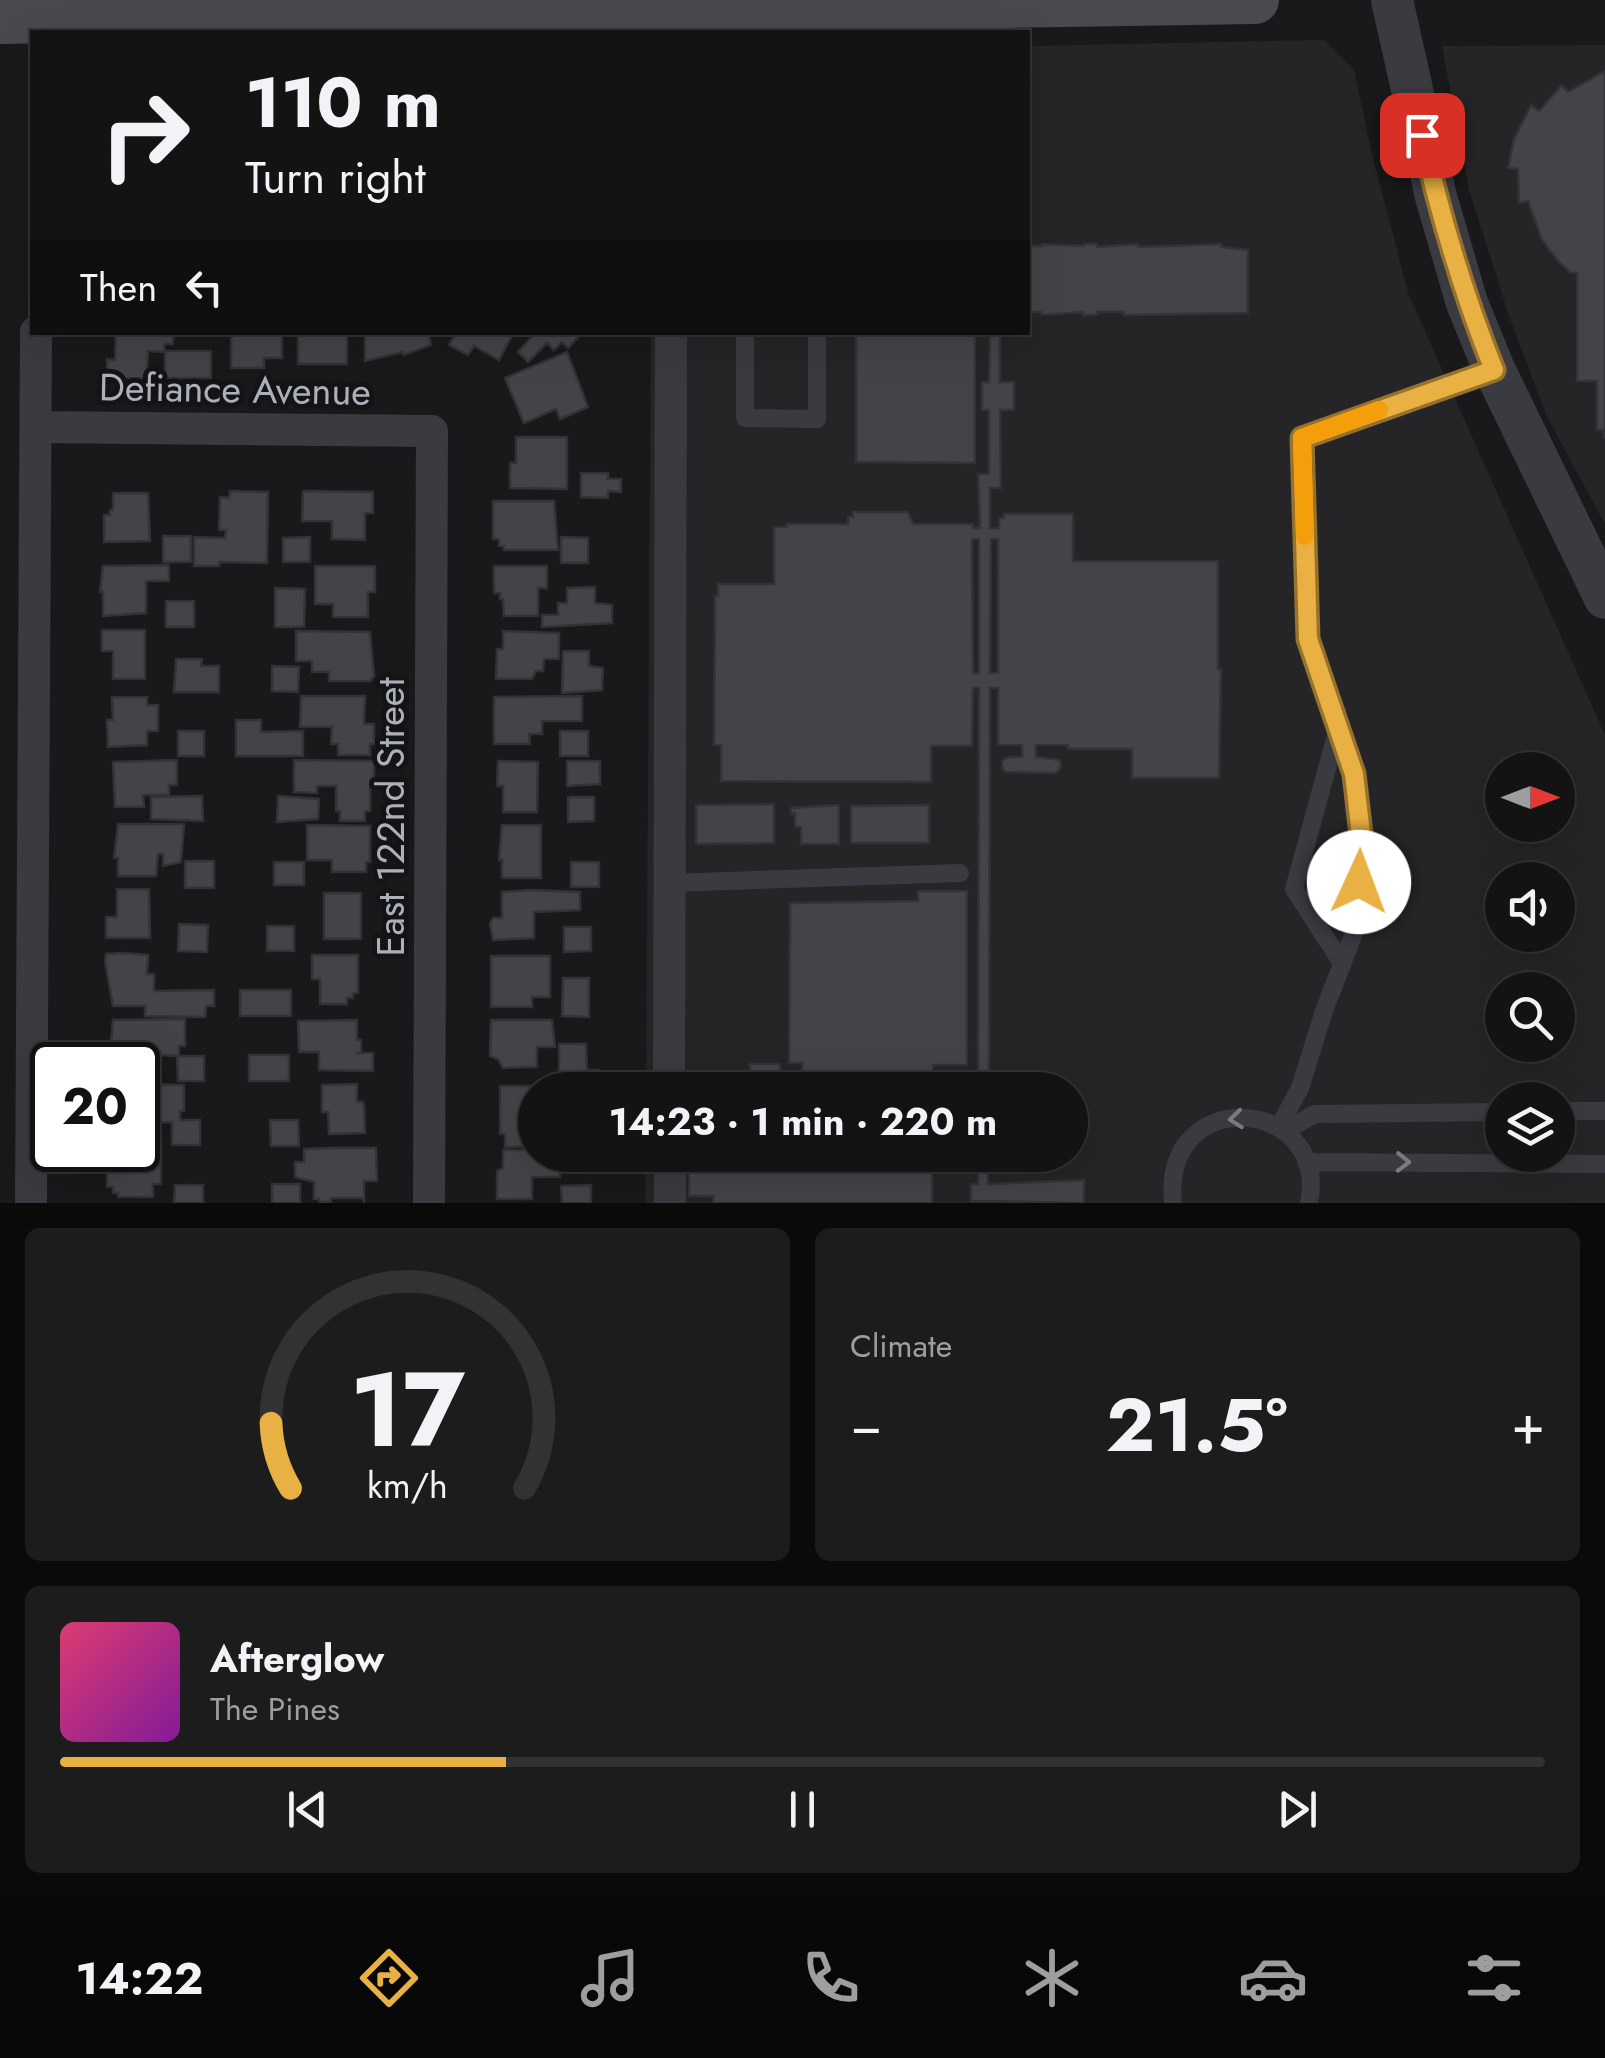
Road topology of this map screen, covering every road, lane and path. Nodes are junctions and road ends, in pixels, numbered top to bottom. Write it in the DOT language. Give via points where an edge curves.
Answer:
graph roads {
  1 [pos="1255,0"];
  2 [pos="1392,0"];
  3 [pos="963,3"];
  4 [pos="673,21"];
  5 [pos="22,24"];
  6 [pos="36,335"];
  7 [pos="670,335"];
  8 [pos="745,335"];
  9 [pos="817,335"];
  10 [pos="1494,370"];
  11 [pos="37,427"];
  12 [pos="432,431"];
  13 [pos="1605,598"];
  14 [pos="1338,728"];
  15 [pos="960,873"];
  16 [pos="669,883"];
  17 [pos="1342,964"];
  18 [pos="670,1072"];
  19 [pos="1605,1111"];
  20 [pos="1485,1112"];
  21 [pos="1575,1112"];
  22 [pos="1281,1129"];
  23 [pos="1306,1162"];
  24 [pos="1605,1164"];
  25 [pos="670,1172"];
  26 [pos="31,1203"];
  27 [pos="430,1203"];
  28 [pos="670,1203"];
  29 [pos="1173,1203"];
  30 [pos="1309,1203"];
  1 -- 3 [label="main road" via="1027,11"];
  2 -- 10 [label="street" via="1436,197"];
  3 -- 4 [label="main road"];
  4 -- 5 [label="main road"];
  6 -- 11 [label="street"];
  7 -- 16 [label="street"];
  8 -- 9 [label="lane" via="745,418 817,419"];
  10 -- 13 [label="street"];
  10 -- 14 [label="lane" via="1302,438 1308,639"];
  11 -- 12 [label="street, Defiance Avenue"];
  11 -- 26 [label="street"];
  12 -- 27 [label="street, East 122nd Street"];
  14 -- 17 [label="lane" via="1354,774 1362,843 1356,928"];
  14 -- 17 [label="lane" via="1294,890"];
  15 -- 16 [label="lane"];
  16 -- 18 [label="street"];
  17 -- 22 [label="lane"];
  19 -- 21 [label="lane"];
  20 -- 22 [label="lane" via="1315,1114"];
  22 -- 23 [label="lane"];
  22 -- 29 [label="lane, one-way" via="1254,1117 1226,1117 1201,1128 1182,1148 1172,1174"];
  23 -- 24 [label="lane, one-way"];
  23 -- 30 [label="lane"];
  25 -- 28 [label="street"];
}
